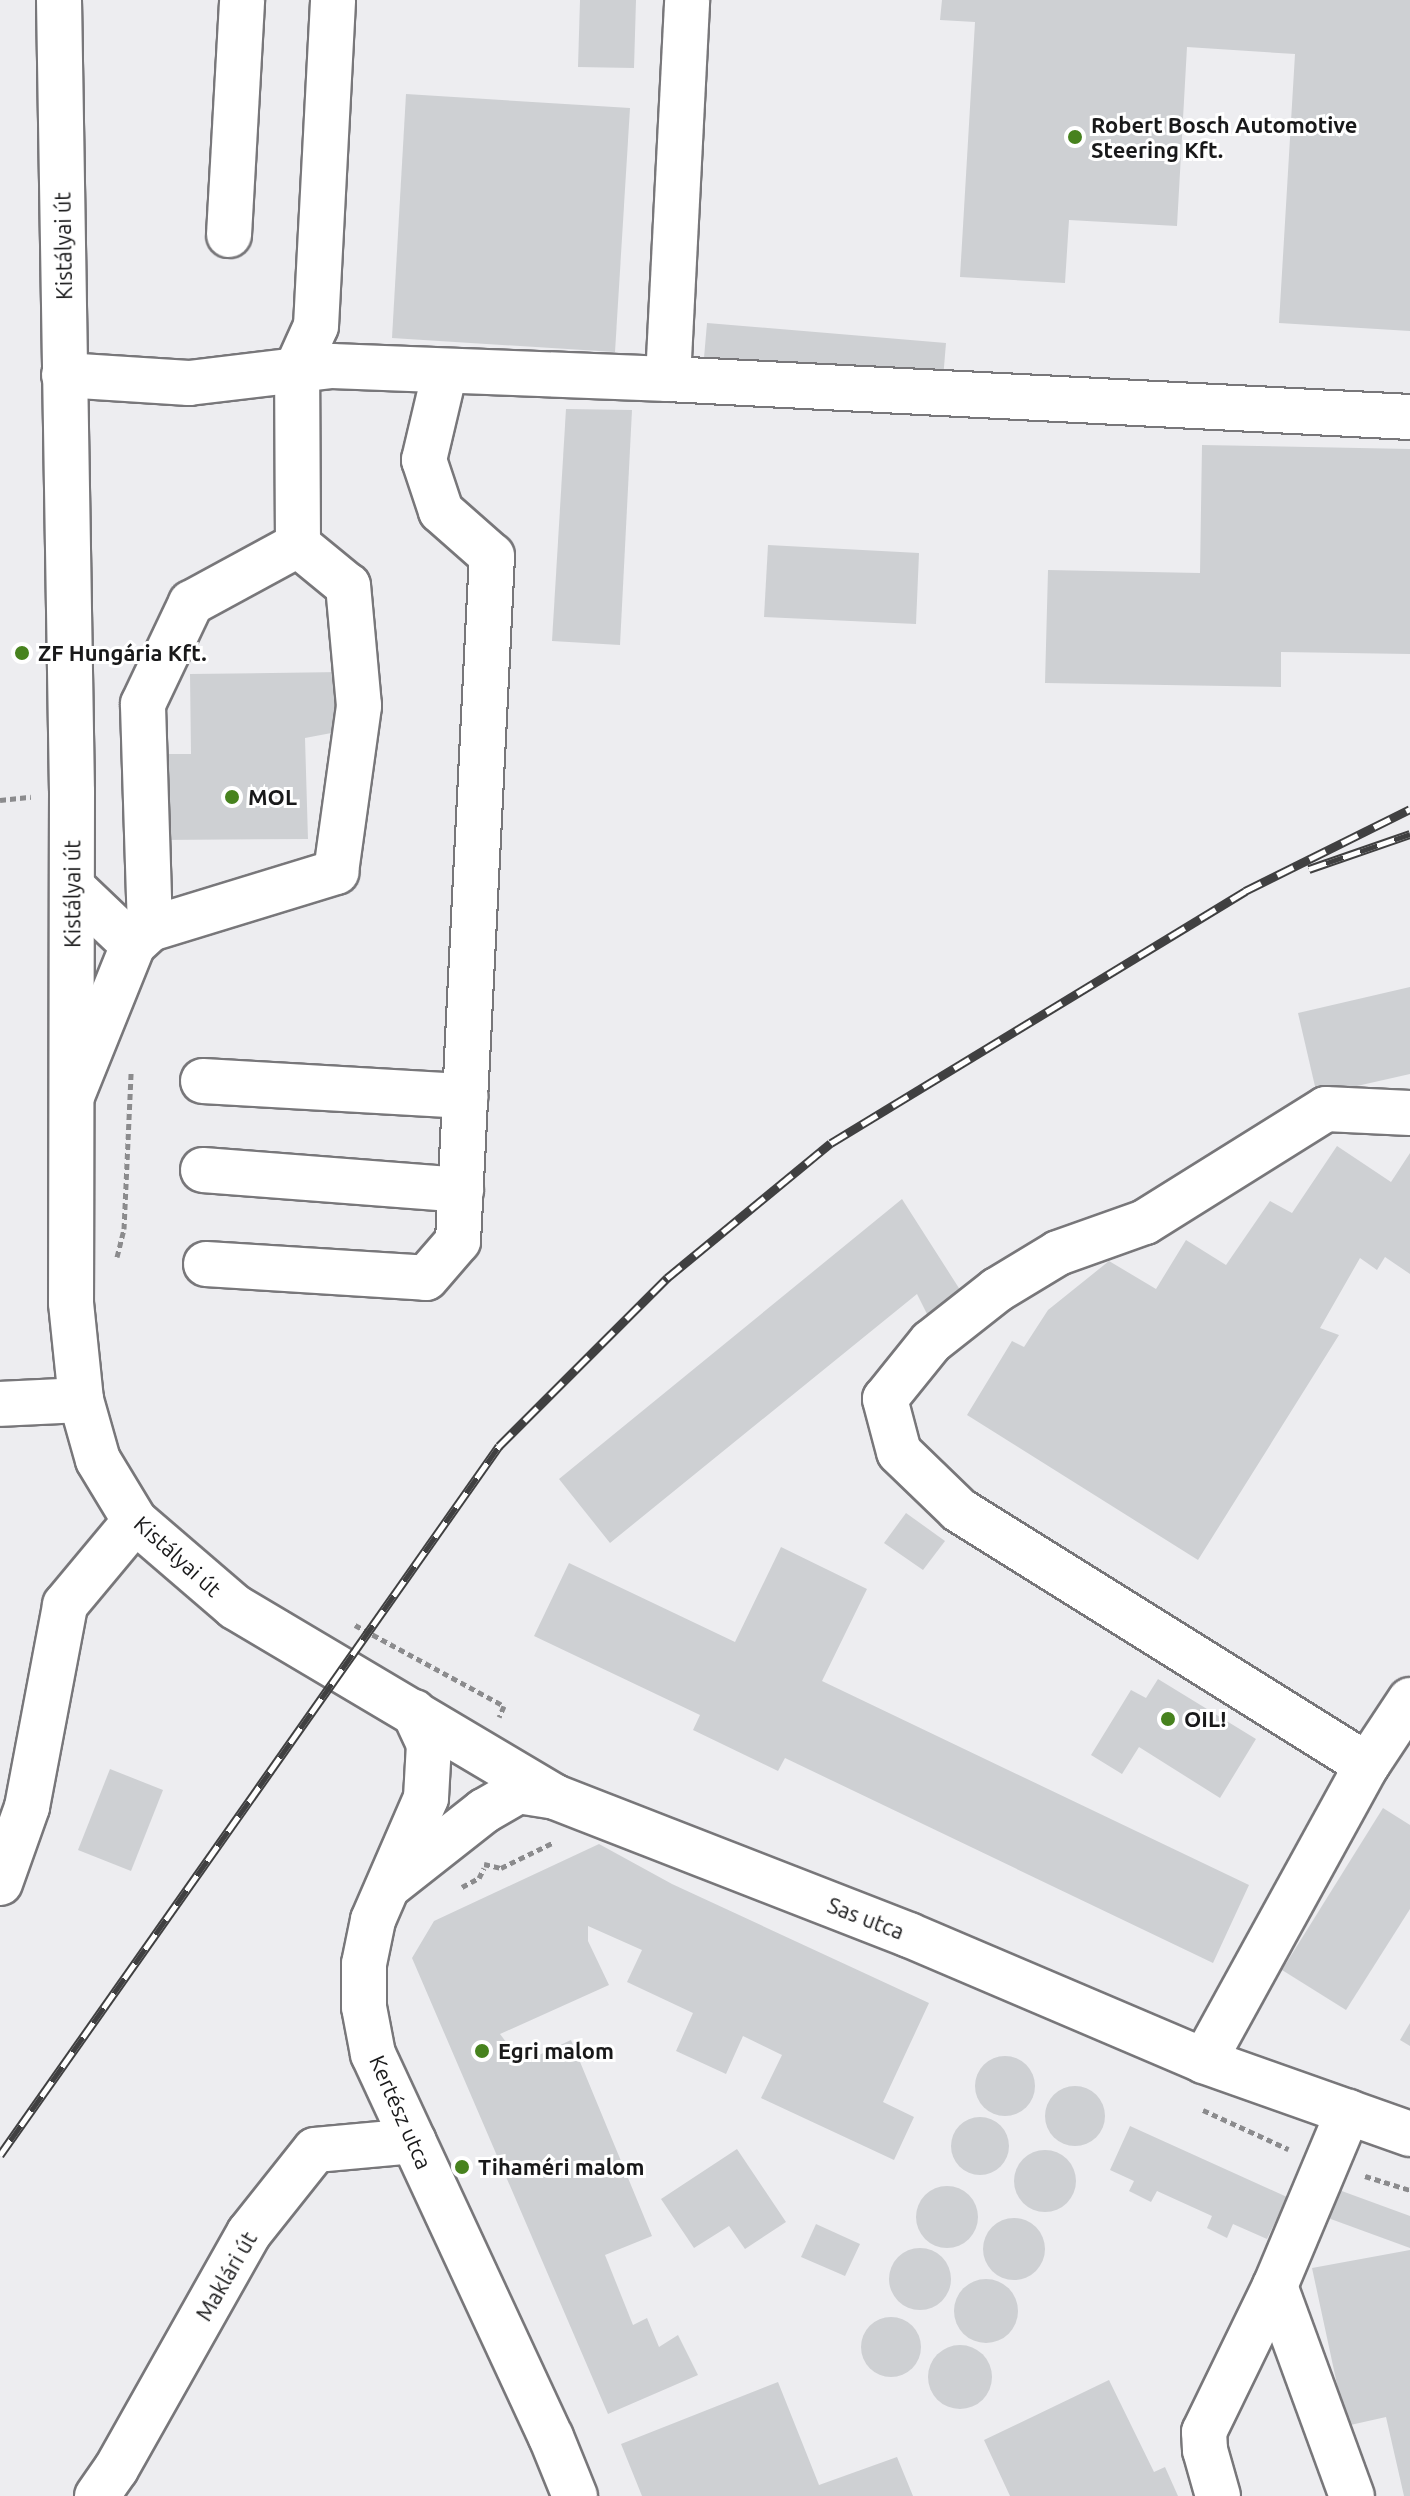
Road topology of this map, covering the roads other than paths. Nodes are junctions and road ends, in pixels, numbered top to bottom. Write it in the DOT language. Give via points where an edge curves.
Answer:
graph roads {
  1 [pos="59,0"];
  2 [pos="242,0"];
  3 [pos="333,0"];
  4 [pos="687,0"];
  5 [pos="229,235"];
  6 [pos="297,368"];
  7 [pos="445,371"];
  8 [pos="64,375"];
  9 [pos="668,379"];
  10 [pos="1410,417"];
  11 [pos="298,545"];
  12 [pos="72,887"];
  13 [pos="142,937"];
  14 [pos="203,1081"];
  15 [pos="72,1096"];
  16 [pos="466,1096"];
  17 [pos="1410,1113"];
  18 [pos="203,1170"];
  19 [pos="461,1190"];
  20 [pos="206,1264"];
  21 [pos="81,1400"];
  22 [pos="0,1404"];
  23 [pos="135,1521"];
  24 [pos="340,1668"];
  25 [pos="1410,1700"];
  26 [pos="414,1712"];
  27 [pos="482,1754"];
  28 [pos="1367,1765"];
  29 [pos="555,1797"];
  30 [pos="426,1798"];
  31 [pos="484,1811"];
  32 [pos="0,1883"];
  33 [pos="385,1889"];
  34 [pos="1204,2061"];
  35 [pos="1348,2112"];
  36 [pos="1410,2134"];
  37 [pos="414,2141"];
  38 [pos="1275,2286"];
  39 [pos="97,2496"];
  40 [pos="575,2496"];
  41 [pos="1218,2496"];
  42 [pos="1352,2496"];
  1 -- 8 [label="main road, Kistályai út"];
  2 -- 5 [label="main road"];
  3 -- 6 [label="main road" via="316,326"];
  4 -- 9 [label="main road"];
  6 -- 7 [label="main road"];
  6 -- 8 [label="main road" via="189,383"];
  6 -- 11 [label="main road"];
  7 -- 9 [label="main road"];
  7 -- 16 [label="main road" via="424,460 441,511 492,556"];
  8 -- 12 [label="main road, Kistályai út"];
  9 -- 10 [label="main road"];
  11 -- 13 [label="main road" via="191,603 143,704"];
  11 -- 13 [label="main road" via="348,586 359,706 336,872"];
  12 -- 13 [label="main road"];
  12 -- 15 [label="main road, Kistályai út"];
  13 -- 15 [label="main road"];
  14 -- 16 [label="main road"];
  15 -- 21 [label="main road, Kistályai út" via="71,1303"];
  16 -- 19 [label="main road"];
  17 -- 28 [label="main road" via="1326,1109 1145,1222 1058,1253 997,1290 931,1342 885,1399 899,1452 959,1510"];
  18 -- 19 [label="main road"];
  19 -- 20 [label="main road" via="458,1241 426,1278"];
  21 -- 22 [label="main road"];
  21 -- 23 [label="main road, Kistályai út" via="98,1460"];
  23 -- 24 [label="main road, Kistályai út" via="235,1607"];
  23 -- 32 [label="main road" via="65,1605 27,1807"];
  24 -- 26 [label="main road, Sas utca"];
  25 -- 28 [label="main road"];
  26 -- 27 [label="main road, Sas utca"];
  26 -- 30 [label="main road, Kertész utca" via="429,1744"];
  27 -- 29 [label="main road, Sas utca"];
  27 -- 30 [label="main road" via="446,1769"];
  27 -- 31 [label="main road" via="497,1786"];
  28 -- 34 [label="main road"];
  29 -- 31 [label="main road" via="518,1791"];
  29 -- 34 [label="main road, Sas utca" via="909,1935"];
  30 -- 33 [label="main road, Kertész utca"];
  31 -- 33 [label="main road"];
  33 -- 37 [label="main road, Kertész utca" via="364,1964 364,2007 373,2054"];
  34 -- 35 [label="main road, Sas utca"];
  35 -- 36 [label="main road, Sas utca"];
  35 -- 38 [label="main road"];
  37 -- 39 [label="main road, Maklári út" via="315,2150 249,2233"];
  37 -- 40 [label="main road, Kertész utca"];
  38 -- 41 [label="main road" via="1204,2432"];
  38 -- 42 [label="main road"];
}
